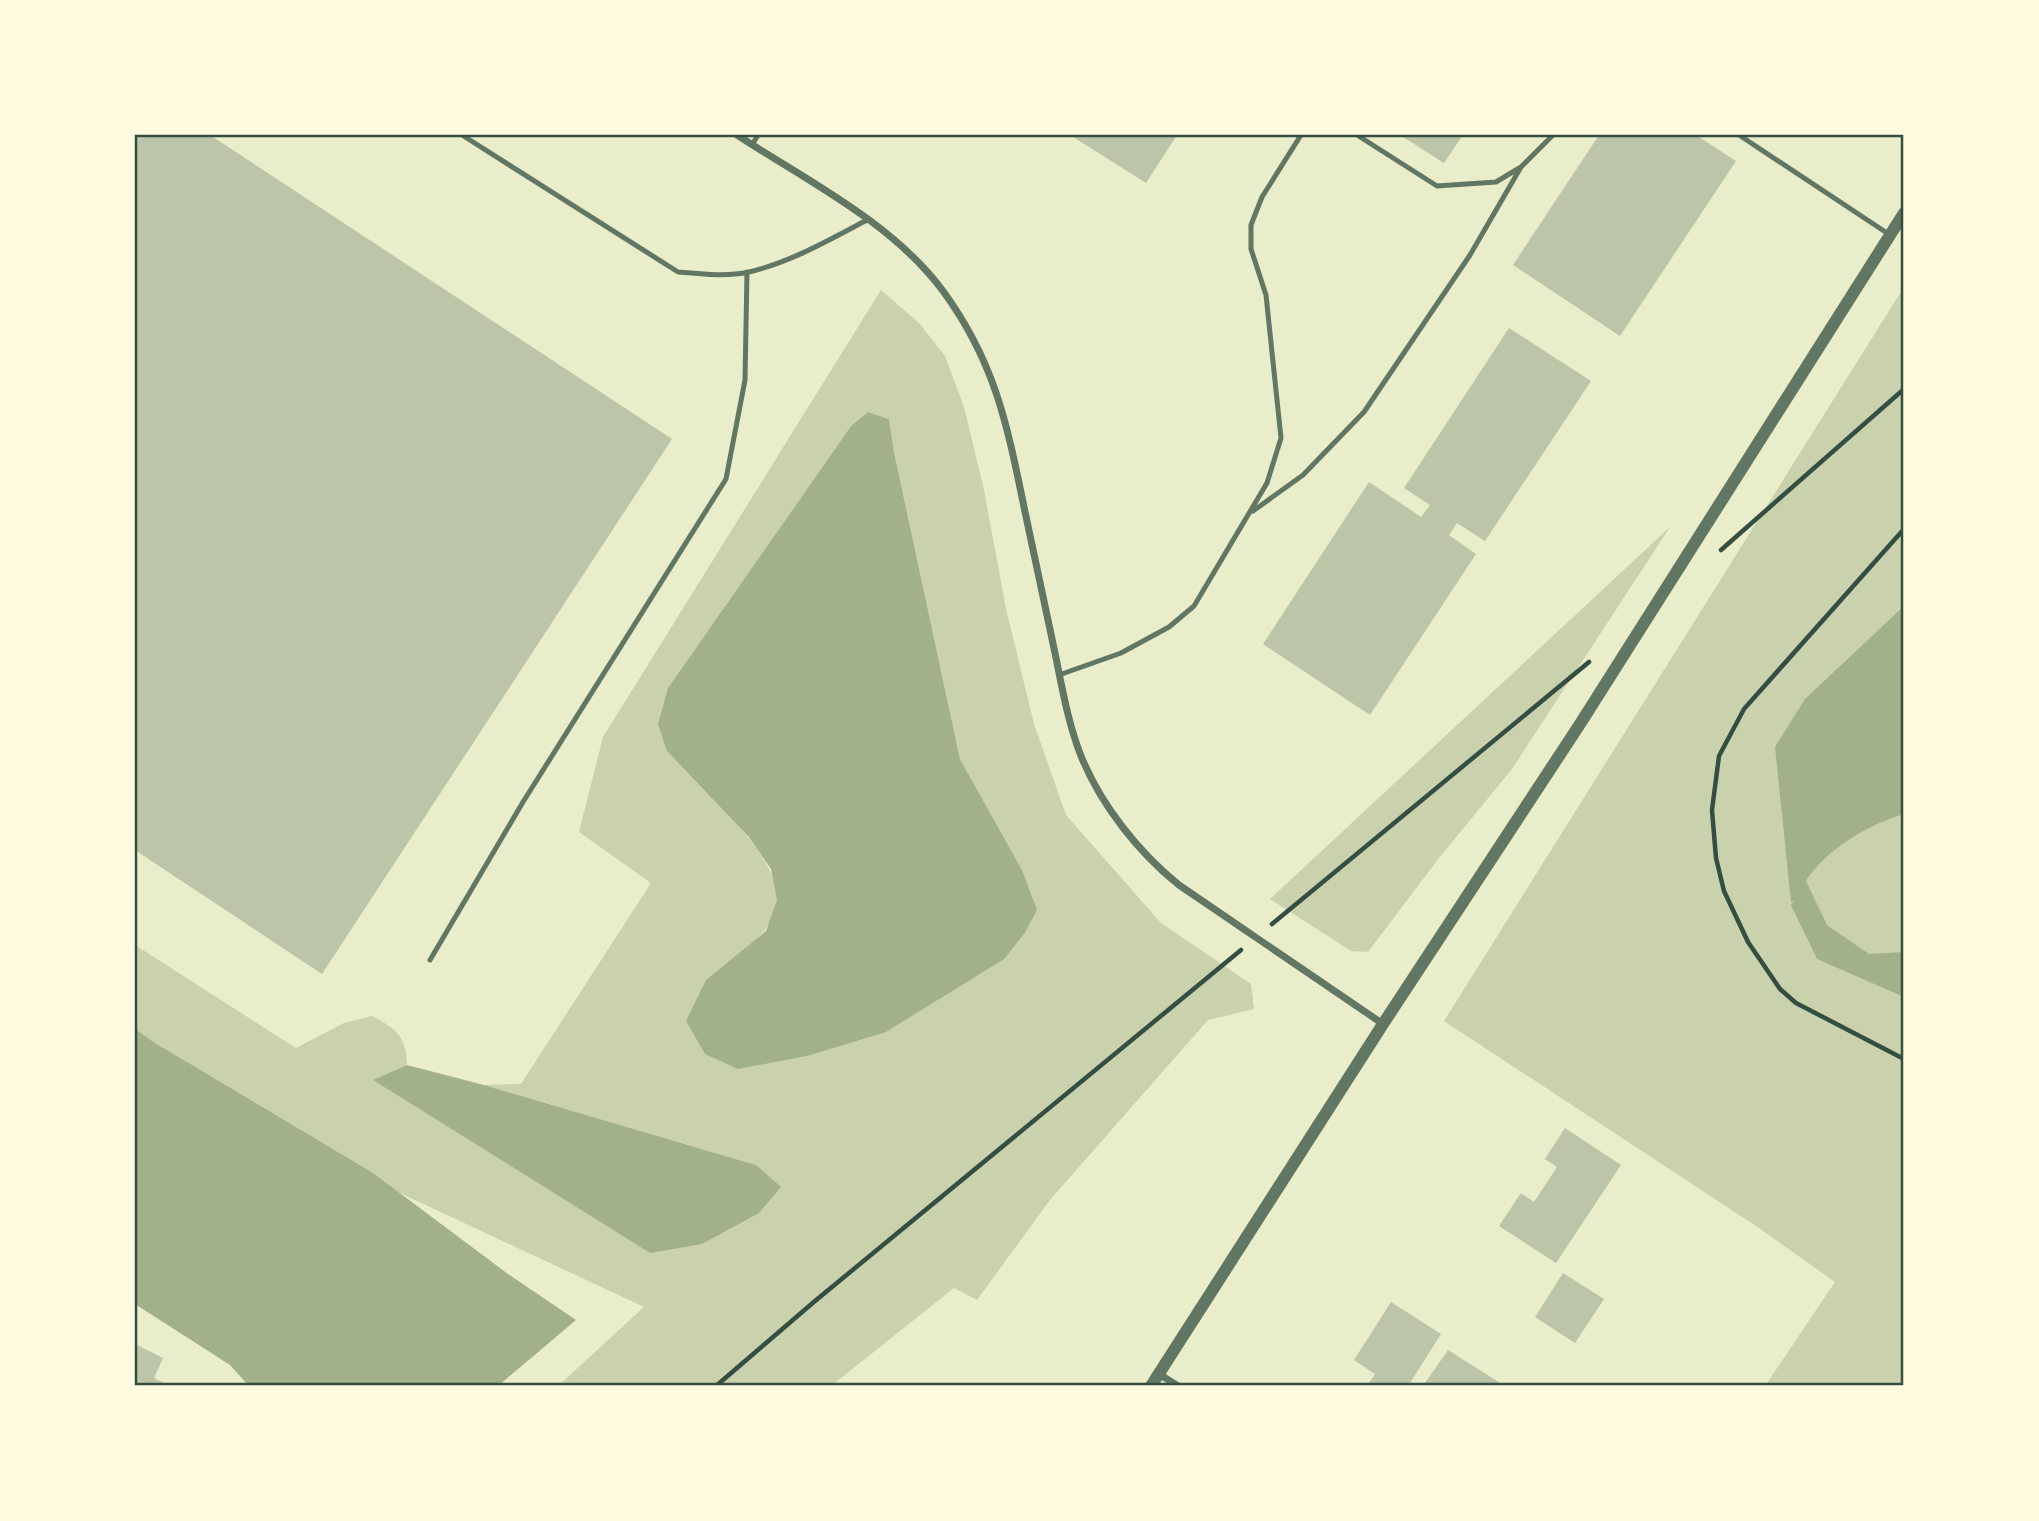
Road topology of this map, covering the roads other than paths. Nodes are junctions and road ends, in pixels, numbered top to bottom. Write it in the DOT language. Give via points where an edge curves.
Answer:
graph roads {
  1 [pos="462,135"];
  2 [pos="737,135"];
  3 [pos="758,135"];
  4 [pos="1301,135"];
  5 [pos="1357,135"];
  6 [pos="1553,135"];
  7 [pos="1739,135"];
  8 [pos="752,145"];
  9 [pos="1521,167"];
  10 [pos="1904,213"];
  11 [pos="867,220"];
  12 [pos="1890,235"];
  13 [pos="747,272"];
  14 [pos="1249,514"];
  15 [pos="1059,675"];
  16 [pos="430,960"];
  17 [pos="1383,1024"];
  18 [pos="1159,1374"];
  19 [pos="1151,1386"];
  20 [pos="1178,1386"];
  1 -- 13 [label="lane" via="678,272"];
  2 -- 8 [label="street"];
  3 -- 8 [label="lane"];
  4 -- 14 [label="lane" via="1262,197 1251,225 1251,249 1266,295 1281,438 1267,483"];
  5 -- 9 [label="lane" via="1437,186 1496,182"];
  6 -- 9 [label="lane"];
  7 -- 12 [label="lane"];
  8 -- 11 [label="street"];
  9 -- 14 [label="lane" via="1470,256 1364,412 1303,475"];
  10 -- 12 [label="street"];
  11 -- 13 [label="lane" via="797,256"];
  11 -- 15 [label="street" via="925,269 942,290 969,329 990,372 1011,442"];
  12 -- 17 [label="street" via="1580,724"];
  13 -- 16 [label="lane" via="746,380 726,479 523,802"];
  14 -- 15 [label="lane" via="1194,606 1169,627 1121,653"];
  15 -- 17 [label="street" via="1067,713 1092,779 1122,827 1167,876"];
  17 -- 18 [label="street"];
  18 -- 19 [label="street"];
  18 -- 20 [label="street"];
}
